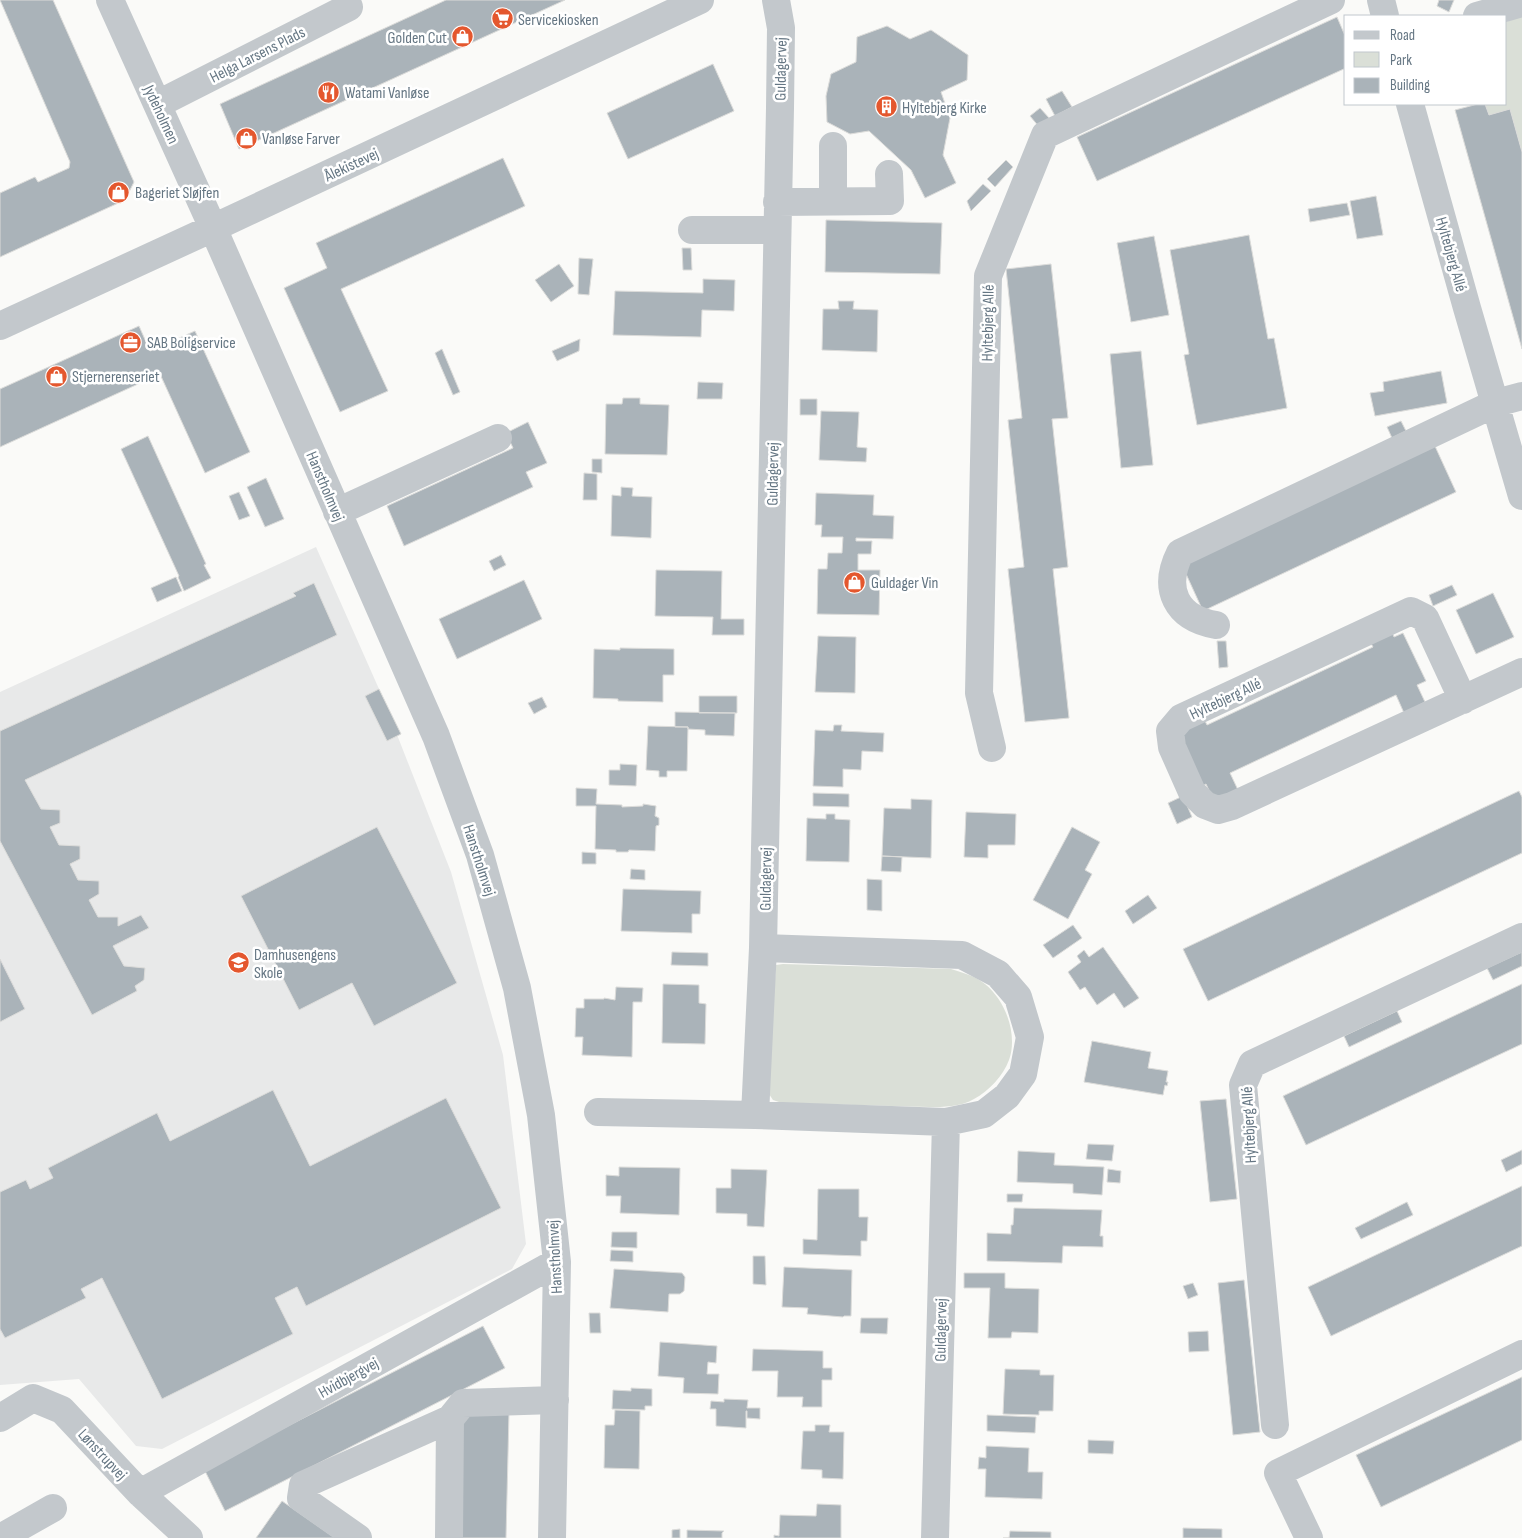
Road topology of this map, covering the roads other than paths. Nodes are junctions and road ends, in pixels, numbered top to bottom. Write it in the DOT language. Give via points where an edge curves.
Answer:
graph roads {
  1 [pos="110,0"];
  2 [pos="346,0"];
  3 [pos="700,0"];
  4 [pos="776,0"];
  5 [pos="1331,0"];
  6 [pos="1381,0"];
  7 [pos="1522,4"];
  8 [pos="1385,15"];
  9 [pos="1481,15"];
  10 [pos="158,104"];
  11 [pos="1410,105"];
  12 [pos="833,146"];
  13 [pos="889,174"];
  14 [pos="833,201"];
  15 [pos="777,202"];
  16 [pos="214,228"];
  17 [pos="692,230"];
  18 [pos="777,230"];
  19 [pos="0,326"];
  20 [pos="1522,396"];
  21 [pos="1496,403"];
  22 [pos="498,438"];
  23 [pos="1522,496"];
  24 [pos="337,512"];
  25 [pos="1216,625"];
  26 [pos="1522,672"];
  27 [pos="1462,700"];
  28 [pos="992,748"];
  29 [pos="1522,937"];
  30 [pos="763,948"];
  31 [pos="598,1112"];
  32 [pos="756,1115"];
  33 [pos="946,1122"];
  34 [pos="557,1262"];
  35 [pos="1522,1354"];
  36 [pos="555,1400"];
  37 [pos="3,1410"];
  38 [pos="450,1419"];
  39 [pos="1275,1425"];
  40 [pos="140,1493"];
  41 [pos="53,1508"];
  42 [pos="0,1538"];
  43 [pos="189,1538"];
  44 [pos="358,1538"];
  45 [pos="449,1538"];
  46 [pos="552,1538"];
  47 [pos="935,1538"];
  48 [pos="1309,1538"];
  1 -- 10 [label="street, Jydeholmen"];
  2 -- 10 [label="street, Helga Larsens Plads" via="349,7"];
  3 -- 16 [label="street, Ålekistevej"];
  4 -- 15 [label="street, Guldagervej" via="781,28"];
  5 -- 28 [label="street, Hyltebjerg Allé" via="1045,135 988,276 979,693"];
  6 -- 8 [label="street"];
  7 -- 9 [label="street"];
  10 -- 16 [label="street, Jydeholmen"];
  11 -- 21 [label="street, Hyltebjerg Allé"];
  12 -- 14 [label="street"];
  13 -- 14 [label="street" via="890,201"];
  14 -- 15 [label="street"];
  15 -- 18 [label="street, Guldagervej"];
  16 -- 19 [label="street, Ålekistevej"];
  16 -- 24 [label="street, Hanstholmvej"];
  17 -- 18 [label="street"];
  18 -- 30 [label="street, Guldagervej"];
  20 -- 21 [label="street"];
  21 -- 23 [label="street, Hyltebjerg Allé"];
  21 -- 25 [label="street" via="1180,553 1174,566 1174,594 1190,616 1202,623"];
  22 -- 24 [label="street"];
  24 -- 34 [label="street, Hanstholmvej" via="436,736 480,855 517,988 541,1116"];
  26 -- 27 [label="street, Hyltebjerg Allé"];
  27 -- 27 [label="street, Hyltebjerg Allé" via="1218,810 1205,805 1192,792 1172,747 1170,731 1181,718 1411,611 1425,618"];
  29 -- 39 [label="street, Hyltebjerg Allé" via="1252,1064 1243,1085"];
  30 -- 32 [label="street, Guldagervej"];
  30 -- 33 [label="street" via="962,954 998,974 1018,997 1030,1037 1023,1074 1007,1096 984,1114"];
  31 -- 32 [label="street"];
  32 -- 33 [label="street"];
  33 -- 47 [label="street, Guldagervej"];
  34 -- 36 [label="street, Hanstholmvej"];
  34 -- 40 [label="street, Hvidbjergvej"];
  35 -- 48 [label="street" via="1278,1473"];
  36 -- 38 [label="street" via="463,1403"];
  36 -- 46 [label="street, Hanstholmvej"];
  37 -- 40 [label="street, Lønstrupvej" via="33,1398 62,1410"];
  38 -- 44 [label="street" via="303,1485 301,1498"];
  38 -- 45 [label="street"];
  40 -- 43 [label="street, Lønstrupvej"];
  41 -- 42 [label="street"];
}
